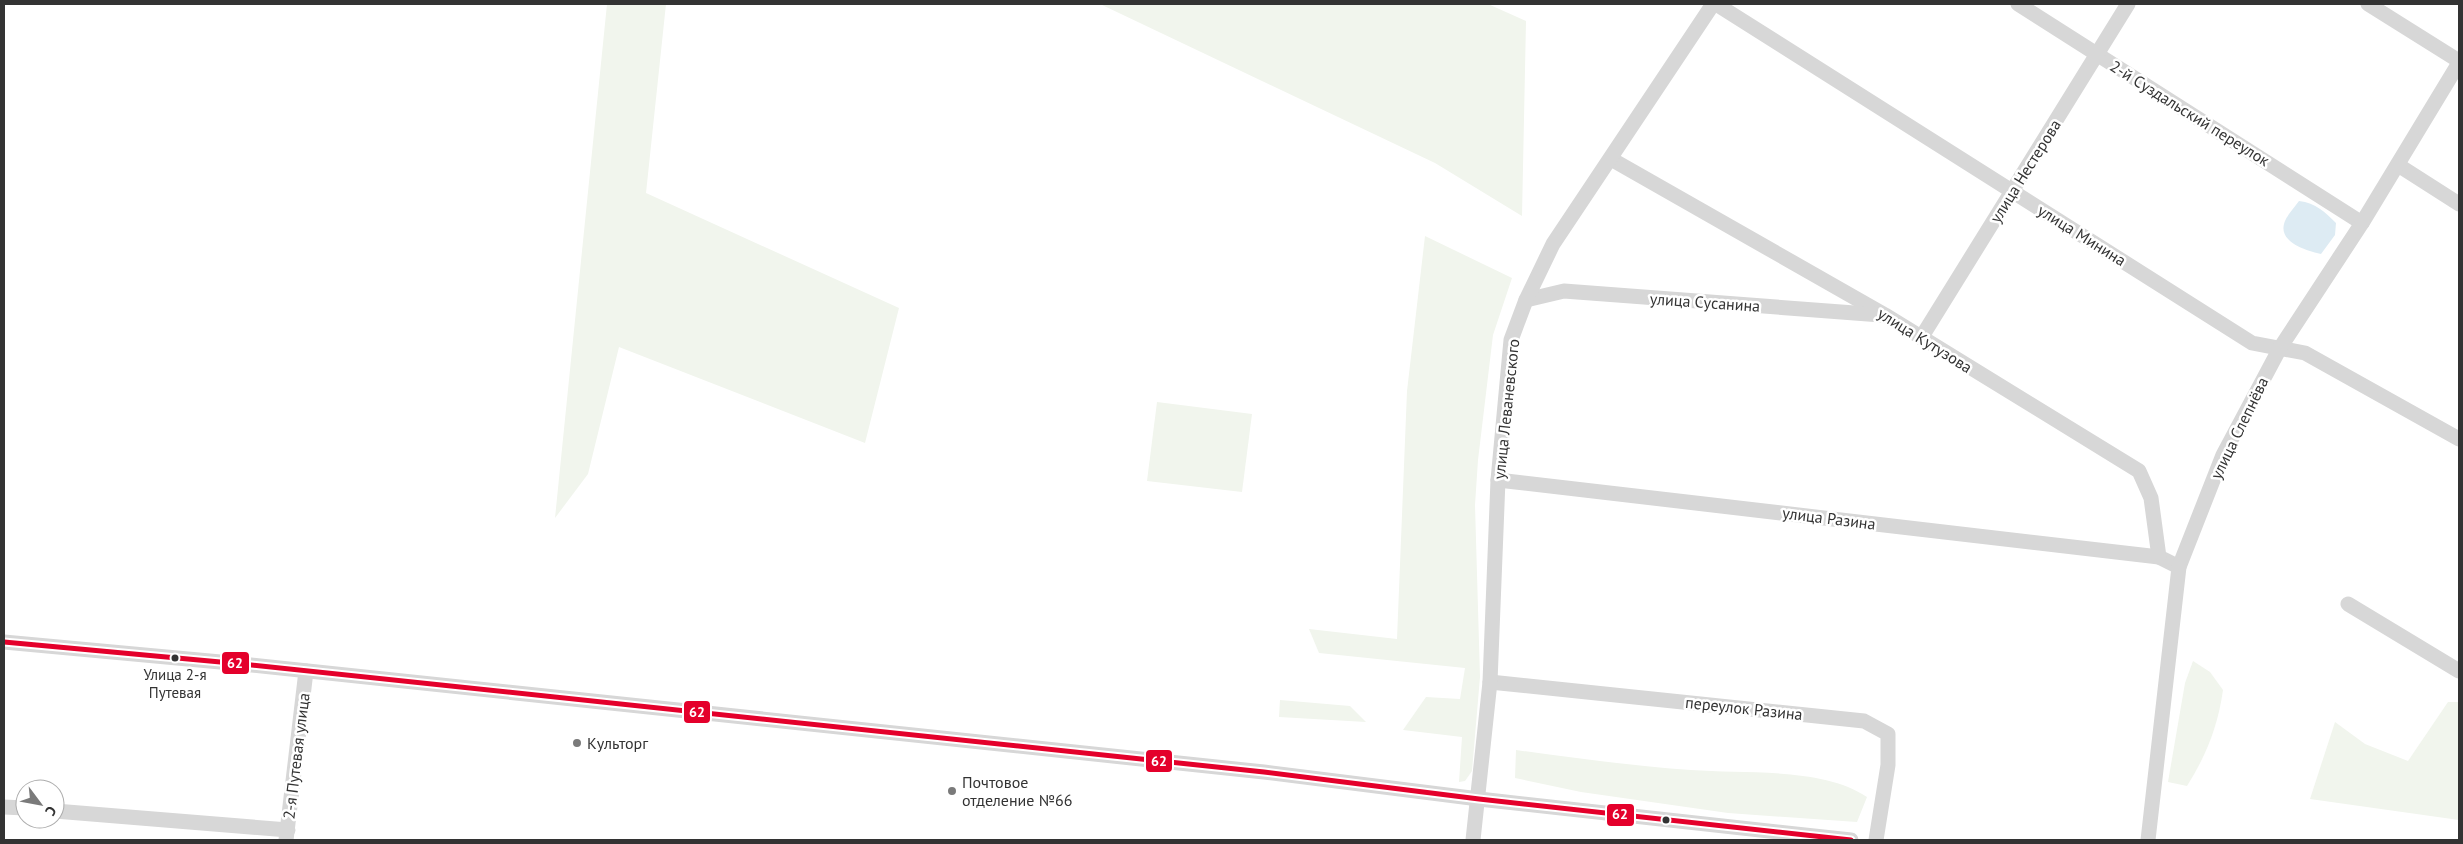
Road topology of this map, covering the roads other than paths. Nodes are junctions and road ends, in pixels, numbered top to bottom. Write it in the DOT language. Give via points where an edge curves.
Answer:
graph roads {
  1 [pos="1715,4"];
  2 [pos="2018,4"];
  3 [pos="2128,4"];
  4 [pos="2368,4"];
  5 [pos="2097,54"];
  6 [pos="2459,62"];
  7 [pos="1611,158"];
  8 [pos="2398,165"];
  9 [pos="2012,191"];
  10 [pos="2459,204"];
  11 [pos="2362,223"];
  12 [pos="1526,300"];
  13 [pos="1886,316"];
  14 [pos="1921,338"];
  15 [pos="2280,348"];
  16 [pos="2459,439"];
  17 [pos="1498,480"];
  18 [pos="2159,557"];
  19 [pos="2179,567"];
  20 [pos="2348,604"];
  21 [pos="4,642"];
  22 [pos="306,671"];
  23 [pos="2459,671"];
  24 [pos="1490,682"];
  25 [pos="1479,799"];
  26 [pos="65,812"];
  27 [pos="287,835"];
  28 [pos="1473,840"];
  29 [pos="1851,840"];
  30 [pos="1876,840"];
  31 [pos="2148,840"];
  1 -- 7 [label="street, улица Леваневского"];
  1 -- 9 [label="street, улица Минина"];
  2 -- 5 [label="street, 2-й Суздальский переулок"];
  3 -- 5 [label="street, улица Нестерова"];
  4 -- 6 [label="street"];
  5 -- 9 [label="street, улица Нестерова"];
  5 -- 11 [label="street, 2-й Суздальский переулок"];
  6 -- 8 [label="street, улица Слепнёва"];
  7 -- 12 [label="street, улица Леваневского" via="1554,244"];
  7 -- 13 [label="street, улица Кутузова"];
  8 -- 10 [label="street"];
  8 -- 11 [label="street, улица Слепнёва"];
  9 -- 14 [label="street, улица Нестерова"];
  9 -- 15 [label="street, улица Минина" via="2252,343"];
  11 -- 15 [label="street, улица Слепнёва"];
  12 -- 13 [label="street, улица Сусанина" via="1564,291"];
  12 -- 17 [label="street, улица Леваневского" via="1510,340"];
  13 -- 14 [label="street, улица Кутузова"];
  14 -- 18 [label="street, улица Кутузова" via="2139,471 2151,498"];
  15 -- 16 [label="street, улица Минина" via="2305,353"];
  15 -- 19 [label="street, улица Слепнёва" via="2223,455"];
  17 -- 18 [label="street, улица Разина"];
  17 -- 24 [label="street, улица Леваневского"];
  18 -- 19 [label="street"];
  19 -- 31 [label="street, улица Слепнёва"];
  20 -- 23 [label="street"];
  21 -- 22 [label="street"];
  22 -- 25 [label="street" via="1264,772"];
  22 -- 27 [label="street, 2-я Путевая улица"];
  24 -- 25 [label="street, улица Леваневского"];
  24 -- 30 [label="street, переулок Разина" via="1864,721 1888,734 1888,765"];
  25 -- 28 [label="street, улица Леваневского"];
  25 -- 29 [label="street"];
  26 -- 27 [label="street"];
}
